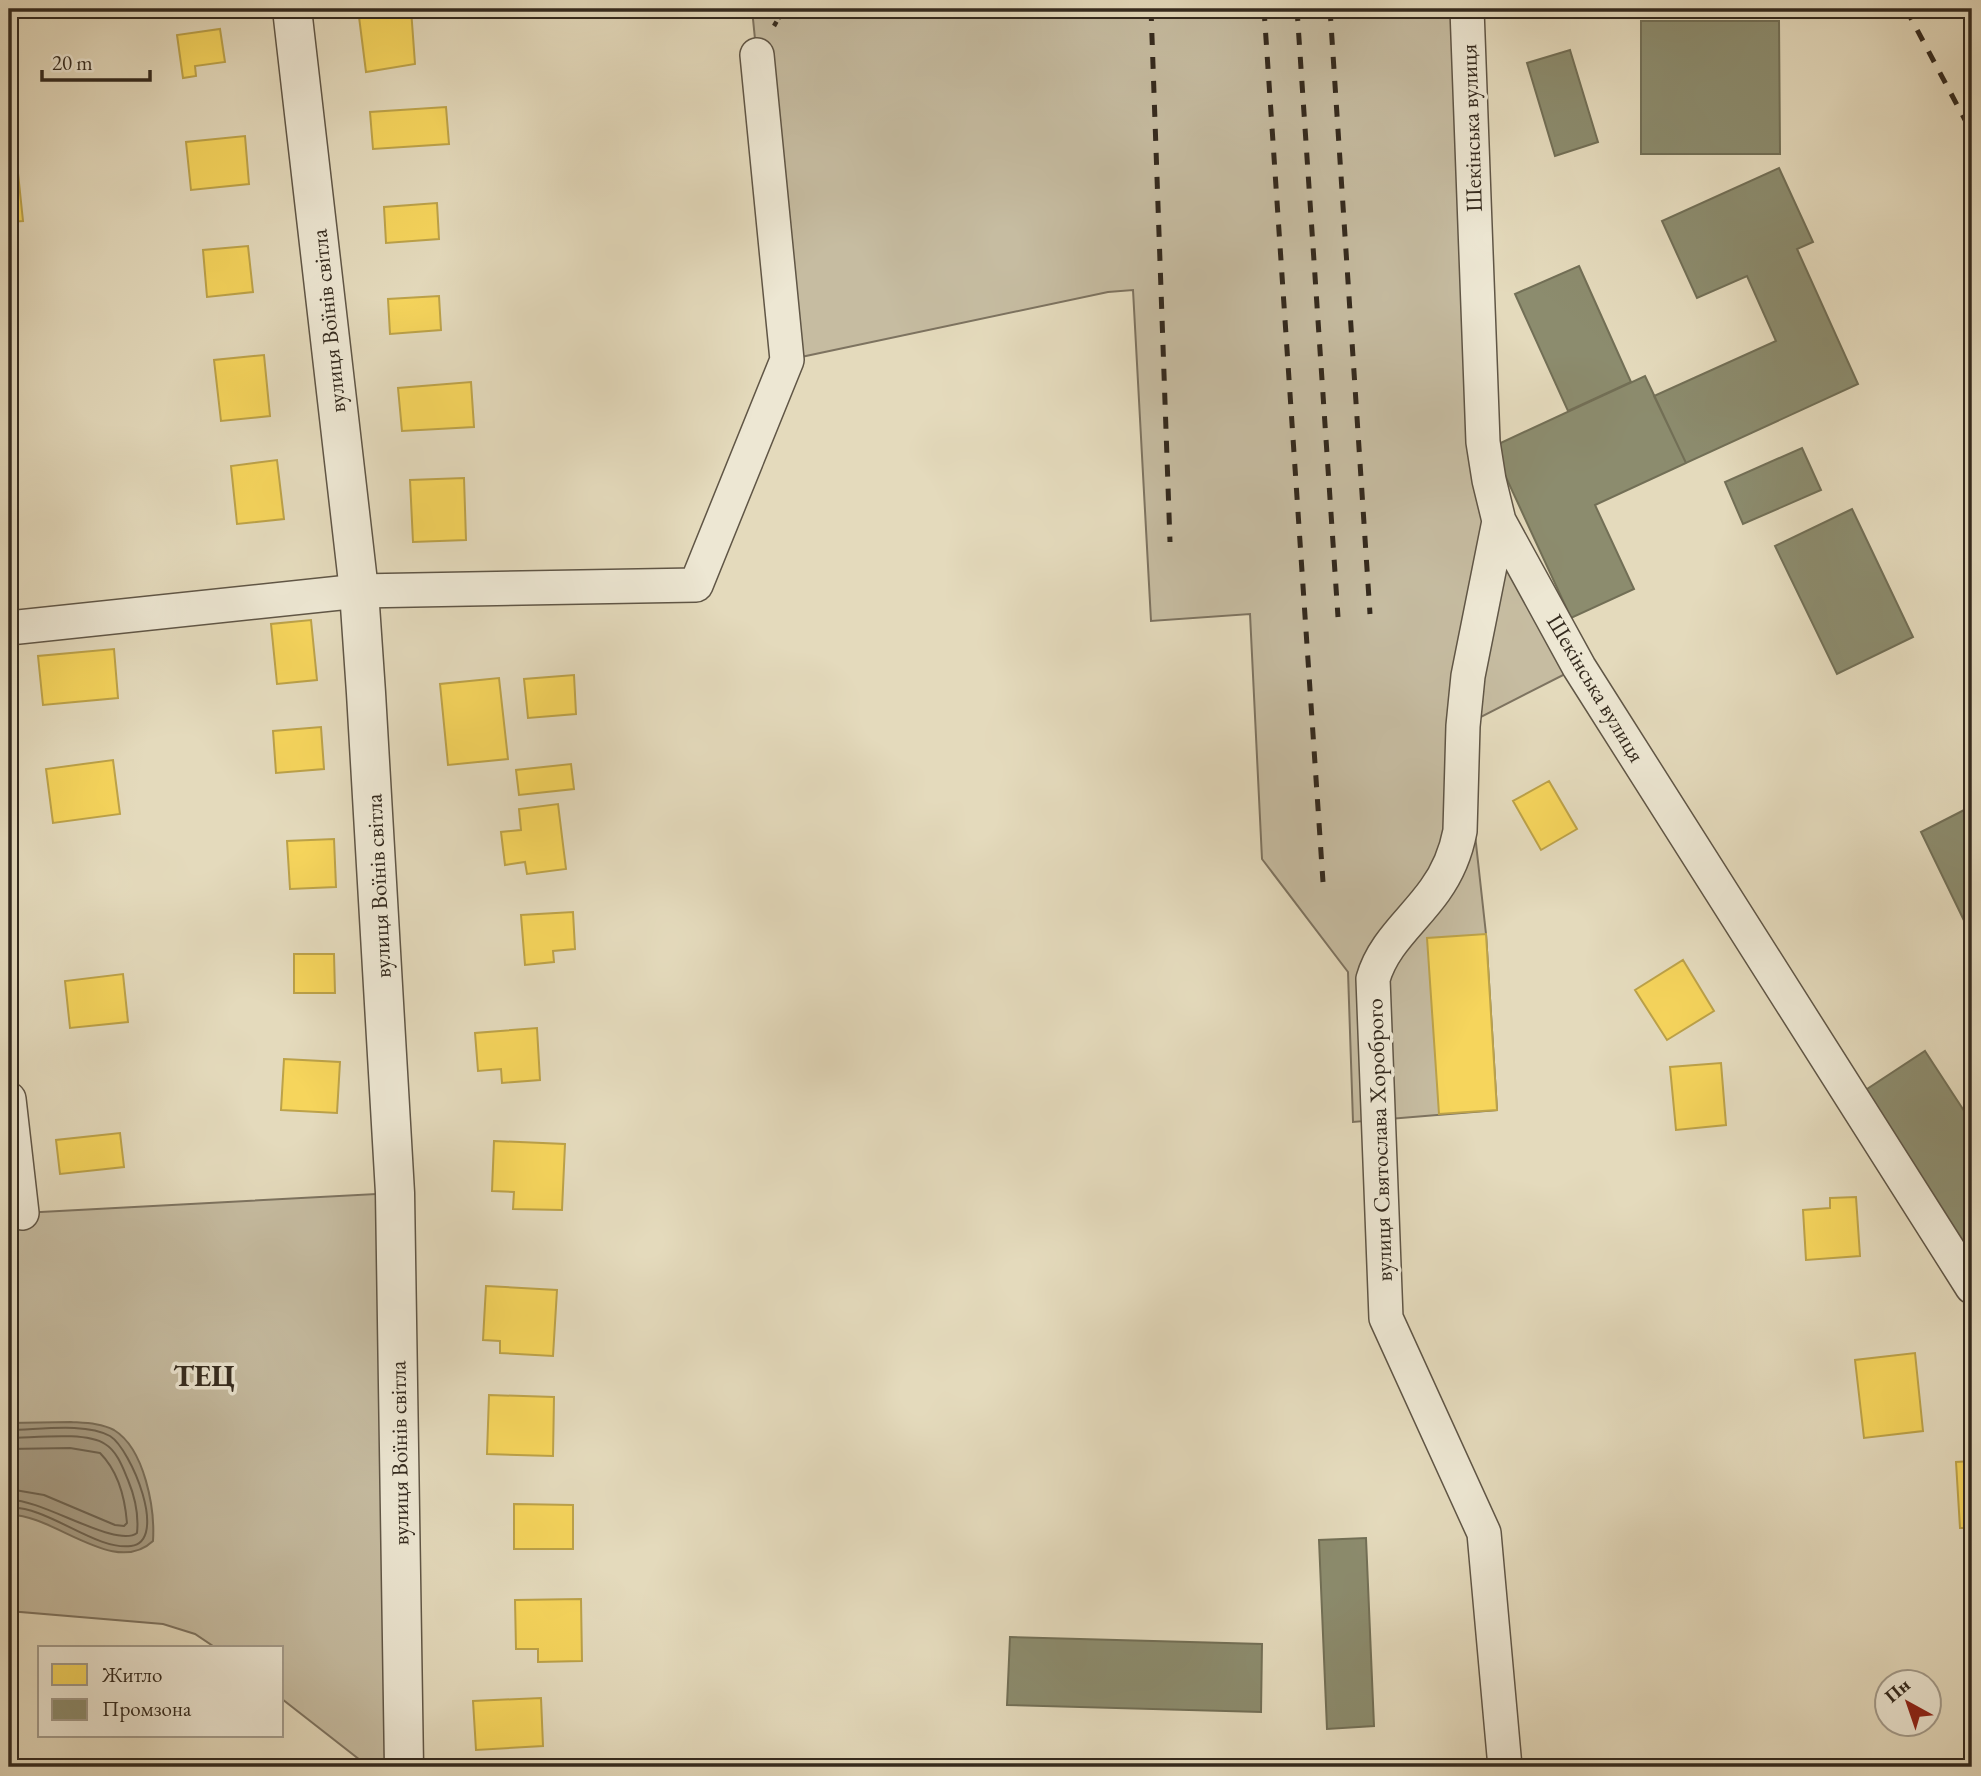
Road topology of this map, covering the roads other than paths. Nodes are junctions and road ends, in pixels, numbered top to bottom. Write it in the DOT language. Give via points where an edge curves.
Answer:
graph roads {
  1 [pos="292,9"];
  2 [pos="1467,9"];
  3 [pos="757,55"];
  4 [pos="1499,521"];
  5 [pos="359,590"];
  6 [pos="9,628"];
  7 [pos="9,1100"];
  8 [pos="22,1213"];
  9 [pos="1972,1287"];
  10 [pos="404,1767"];
  11 [pos="1506,1767"];
  1 -- 5 [label="street, вулиця Воїнів світла"];
  2 -- 4 [label="street, Шекінська вулиця" via="1483,442"];
  3 -- 5 [label="street" via="787,359 696,585"];
  4 -- 9 [label="street, Шекінська вулиця" via="1579,667"];
  4 -- 11 [label="street, вулиця Святослава Хороброго" via="1468,676 1457,847 1443,878 1383,953 1373,979 1386,1318 1484,1533"];
  5 -- 6 [label="street"];
  5 -- 10 [label="street, вулиця Воїнів світла" via="395,1193"];
  7 -- 8 [label="street"];
}
